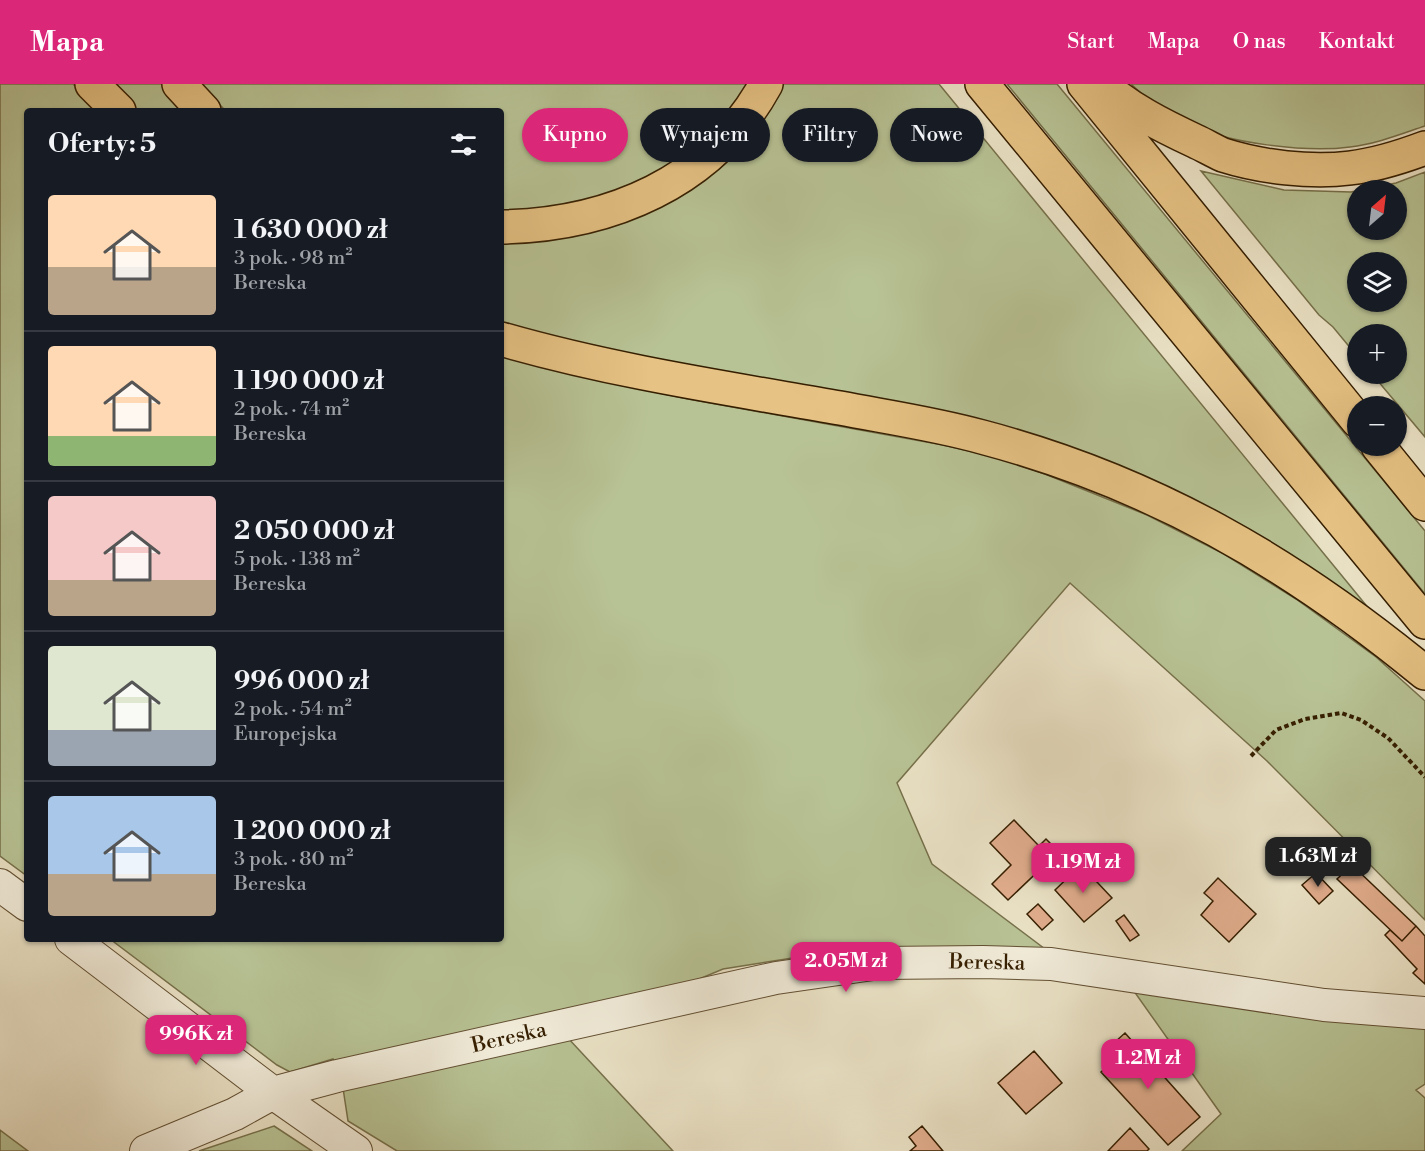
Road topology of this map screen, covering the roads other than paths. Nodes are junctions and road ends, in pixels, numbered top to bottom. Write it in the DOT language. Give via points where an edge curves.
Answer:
graph roads {
  1 [pos="92,84"];
  2 [pos="179,84"];
  3 [pos="766,84"];
  4 [pos="982,84"];
  5 [pos="1083,84"];
  6 [pos="1101,84"];
  7 [pos="116,108"];
  8 [pos="201,108"];
  9 [pos="1425,148"];
  10 [pos="504,228"];
  11 [pos="504,340"];
  12 [pos="1347,408"];
  13 [pos="1386,456"];
  14 [pos="1425,504"];
  15 [pos="1425,622"];
  16 [pos="1425,673"];
  17 [pos="0,885"];
  18 [pos="24,904"];
  19 [pos="75,942"];
  20 [pos="1425,1013"];
  21 [pos="273,1093"];
  22 [pos="146,1151"];
  23 [pos="356,1151"];
  1 -- 7 [label="highway"];
  2 -- 8 [label="highway"];
  3 -- 10 [label="highway" via="731,135 697,166 641,200 574,220"];
  4 -- 15 [label="highway"];
  5 -- 12 [label="highway"];
  6 -- 9 [label="highway" via="1163,126 1223,155 1269,165 1310,170 1350,168 1392,160"];
  11 -- 16 [label="highway" via="622,369 982,436 1099,475 1214,527 1275,564 1382,637"];
  13 -- 14 [label="highway"];
  17 -- 18 [label="street"];
  19 -- 21 [label="street"];
  20 -- 21 [label="street, Bereska" via="1324,1005 1051,964 880,963 776,978"];
  21 -- 22 [label="street, Bereska" via="236,1114"];
  21 -- 23 [label="street"];
}
